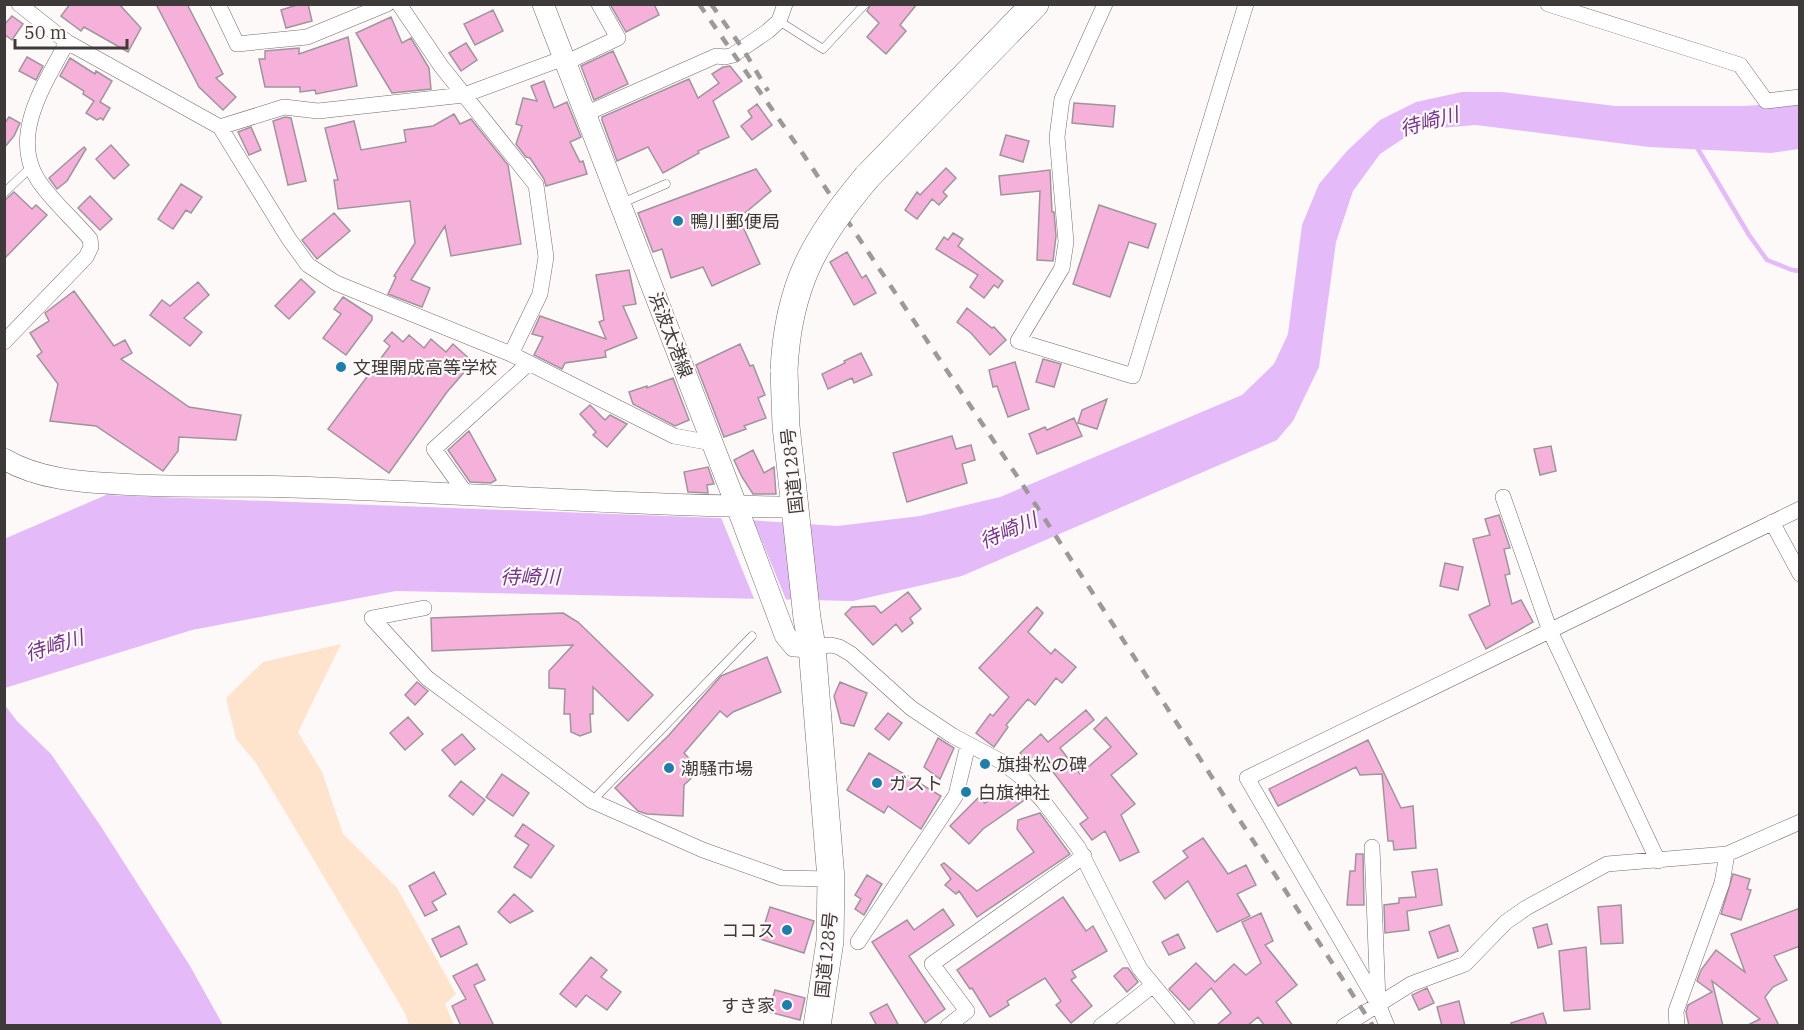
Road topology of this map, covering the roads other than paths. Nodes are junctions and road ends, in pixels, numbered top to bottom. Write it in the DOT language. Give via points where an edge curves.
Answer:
graph roads {
  1 [pos="19,4"];
  2 [pos="218,4"];
  3 [pos="387,4"];
  4 [pos="399,4"];
  5 [pos="543,4"];
  6 [pos="598,4"];
  7 [pos="784,4"];
  8 [pos="865,4"];
  9 [pos="1035,4"];
  10 [pos="1105,4"];
  11 [pos="1246,4"];
  12 [pos="1548,4"];
  13 [pos="779,21"];
  14 [pos="67,42"];
  15 [pos="564,60"];
  16 [pos="464,95"];
  17 [pos="1800,98"];
  18 [pos="585,114"];
  19 [pos="219,127"];
  20 [pos="31,167"];
  21 [pos="666,184"];
  22 [pos="4,193"];
  23 [pos="620,204"];
  24 [pos="4,342"];
  25 [pos="511,354"];
  26 [pos="529,363"];
  27 [pos="712,443"];
  28 [pos="4,459"];
  29 [pos="467,495"];
  30 [pos="1503,497"];
  31 [pos="1800,509"];
  32 [pos="796,513"];
  33 [pos="740,514"];
  34 [pos="1772,522"];
  35 [pos="1800,574"];
  36 [pos="423,608"];
  37 [pos="1550,631"];
  38 [pos="752,636"];
  39 [pos="812,647"];
  40 [pos="968,744"];
  41 [pos="592,801"];
  42 [pos="1800,822"];
  43 [pos="1372,847"];
  44 [pos="1727,854"];
  45 [pos="1084,856"];
  46 [pos="1658,861"];
  47 [pos="831,879"];
  48 [pos="858,942"];
  49 [pos="1152,986"];
  50 [pos="1378,1004"];
  51 [pos="817,1026"];
  52 [pos="948,1026"];
  53 [pos="1101,1026"];
  54 [pos="1187,1026"];
  55 [pos="1344,1026"];
  56 [pos="1388,1026"];
  57 [pos="1677,1026"];
  1 -- 14 [label="street"];
  2 -- 3 [label="street" via="237,44 307,37"];
  4 -- 16 [label="street"];
  5 -- 15 [label="street, 浜波太港線"];
  6 -- 15 [label="street" via="618,38"];
  7 -- 13 [label="street"];
  8 -- 13 [label="lane" via="823,49"];
  9 -- 32 [label="highway, 国道128号, bridge" via="867,177 824,231 806,265 790,317 784,370"];
  10 -- 11 [label="street" via="1062,99 1058,137 1066,242 1062,268 1017,341 1132,376"];
  12 -- 17 [label="street" via="1740,65 1766,101"];
  13 -- 18 [label="street" via="733,55 716,56"];
  14 -- 19 [label="street"];
  14 -- 20 [label="street" via="34,106 29,128"];
  15 -- 16 [label="street"];
  15 -- 18 [label="street, 浜波太港線"];
  16 -- 19 [label="street" via="318,111 284,107"];
  16 -- 25 [label="street" via="536,185 546,257 540,294"];
  18 -- 23 [label="street, 浜波太港線"];
  19 -- 25 [label="street" via="308,266 336,283"];
  20 -- 22 [label="lane"];
  20 -- 24 [label="street" via="38,181 90,239 91,247 86,257"];
  21 -- 23 [label="lane"];
  23 -- 27 [label="street, 浜波太港線"];
  25 -- 26 [label="street"];
  26 -- 27 [label="street" via="675,436"];
  26 -- 29 [label="street" via="434,449"];
  27 -- 33 [label="street, 浜波太港線"];
  28 -- 29 [label="street" via="35,473 93,483"];
  29 -- 33 [label="street"];
  30 -- 37 [label="street"];
  31 -- 34 [label="street"];
  32 -- 33 [label="street"];
  32 -- 39 [label="highway, 国道128号"];
  33 -- 39 [label="street, 浜波太港線" via="784,635 794,646"];
  34 -- 35 [label="street"];
  34 -- 37 [label="street"];
  36 -- 41 [label="street" via="372,618 427,678"];
  37 -- 46 [label="street"];
  37 -- 50 [label="street" via="1247,778"];
  38 -- 41 [label="lane"];
  39 -- 40 [label="street" via="831,645 851,654 911,708"];
  39 -- 47 [label="highway, 国道128号"];
  40 -- 45 [label="street" via="1020,776"];
  40 -- 48 [label="street" via="956,795"];
  41 -- 47 [label="street" via="703,850 782,878"];
  42 -- 44 [label="street"];
  43 -- 50 [label="street"];
  44 -- 46 [label="street"];
  44 -- 57 [label="street" via="1722,883 1676,1011"];
  45 -- 49 [label="street" via="1130,953"];
  45 -- 52 [label="street" via="932,964 967,1011"];
  46 -- 50 [label="street" via="1607,864 1586,874 1506,922 1465,964 1411,984"];
  47 -- 51 [label="highway, 国道128号" via="830,941"];
  49 -- 53 [label="street"];
  49 -- 54 [label="street"];
  50 -- 55 [label="street"];
  50 -- 56 [label="street"];
}
